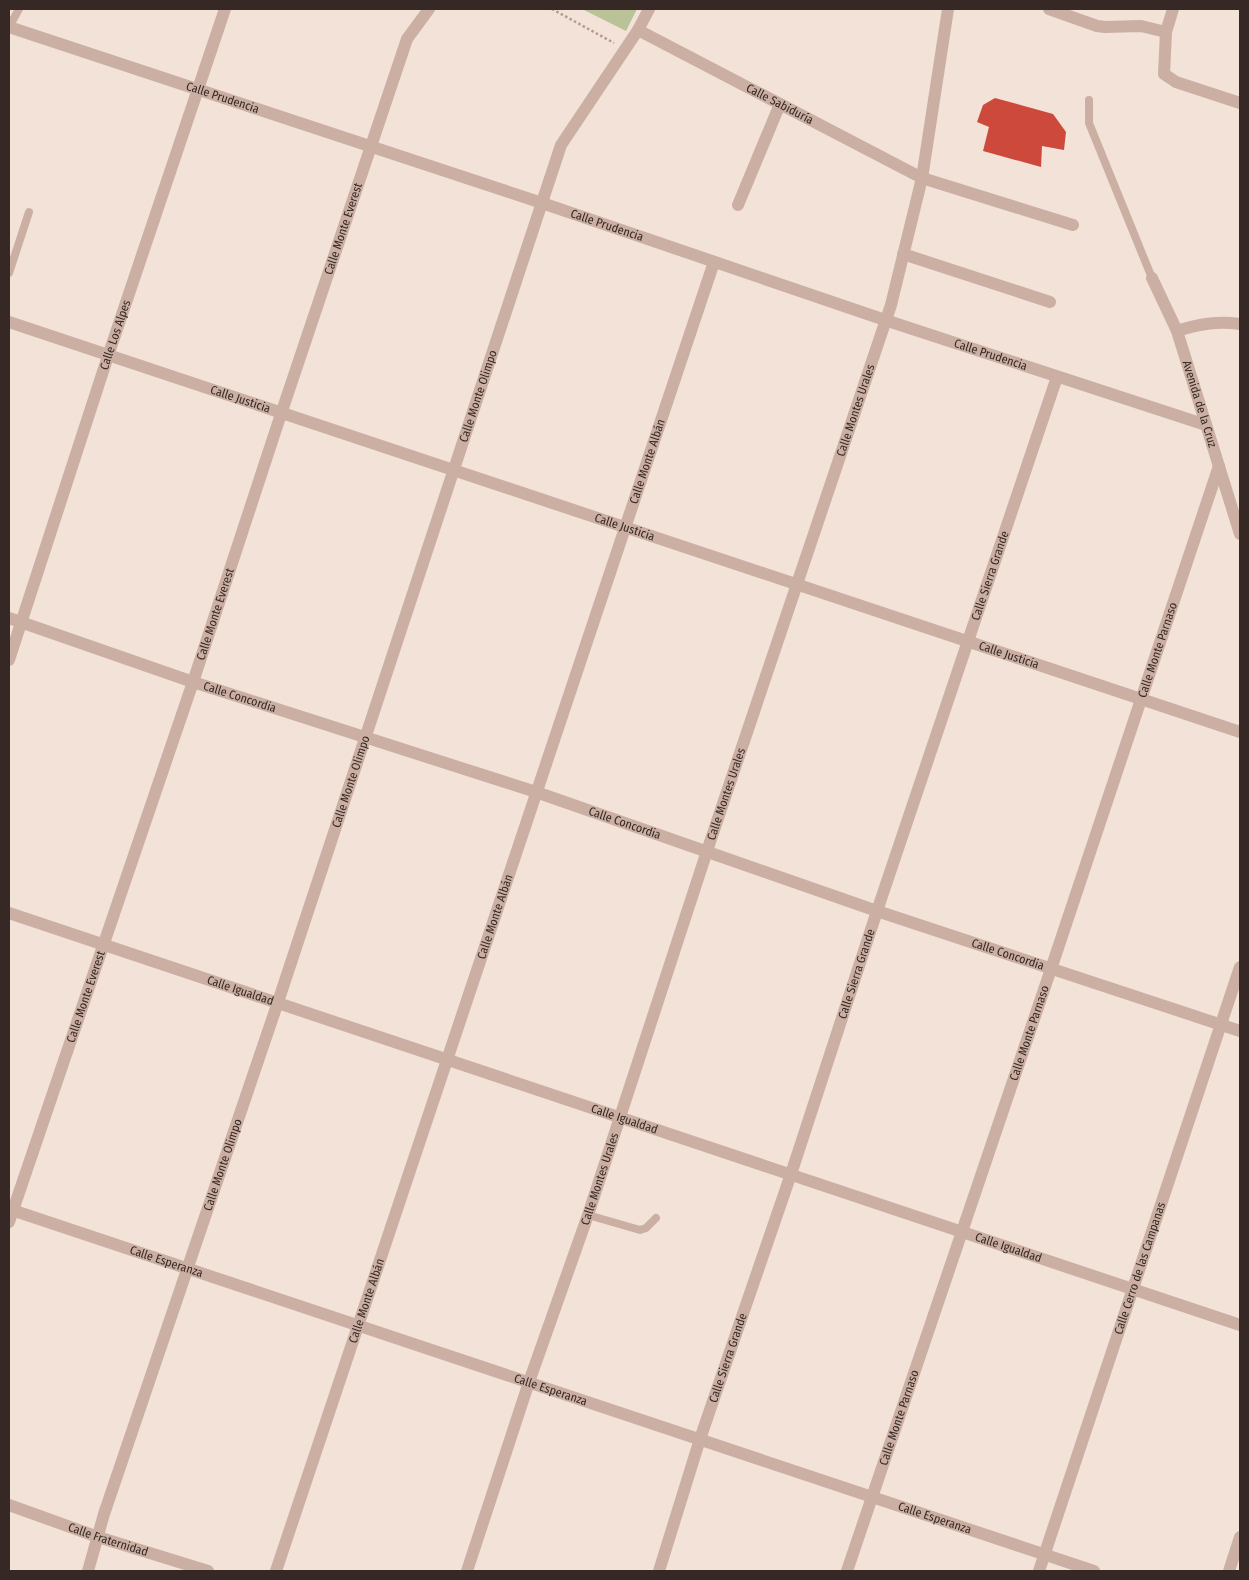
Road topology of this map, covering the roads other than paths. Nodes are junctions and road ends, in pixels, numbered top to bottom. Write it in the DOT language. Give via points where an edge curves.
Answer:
graph roads {
  1 [pos="19,9"];
  2 [pos="225,9"];
  3 [pos="429,9"];
  4 [pos="649,9"];
  5 [pos="948,9"];
  6 [pos="1049,9"];
  7 [pos="1170,9"];
  8 [pos="9,27"];
  9 [pos="638,30"];
  10 [pos="1166,32"];
  11 [pos="198,89"];
  12 [pos="1089,100"];
  13 [pos="1240,103"];
  14 [pos="780,104"];
  15 [pos="370,146"];
  16 [pos="922,178"];
  17 [pos="542,203"];
  18 [pos="738,205"];
  19 [pos="29,212"];
  20 [pos="1073,225"];
  21 [pos="903,254"];
  22 [pos="714,262"];
  23 [pos="9,273"];
  24 [pos="1152,278"];
  25 [pos="1050,302"];
  26 [pos="885,320"];
  27 [pos="9,322"];
  28 [pos="1240,324"];
  29 [pos="1177,331"];
  30 [pos="108,356"];
  31 [pos="1057,377"];
  32 [pos="281,414"];
  33 [pos="1206,425"];
  34 [pos="1218,466"];
  35 [pos="453,471"];
  36 [pos="1239,526"];
  37 [pos="624,528"];
  38 [pos="797,585"];
  39 [pos="9,618"];
  40 [pos="21,622"];
  41 [pos="968,642"];
  42 [pos="9,660"];
  43 [pos="193,682"];
  44 [pos="1141,699"];
  45 [pos="1240,732"];
  46 [pos="365,737"];
  47 [pos="536,792"];
  48 [pos="707,851"];
  49 [pos="877,911"];
  50 [pos="9,913"];
  51 [pos="104,945"];
  52 [pos="1240,967"];
  53 [pos="1052,969"];
  54 [pos="278,1002"];
  55 [pos="1221,1025"];
  56 [pos="1240,1031"];
  57 [pos="447,1060"];
  58 [pos="619,1116"];
  59 [pos="791,1174"];
  60 [pos="10,1214"];
  61 [pos="588,1215"];
  62 [pos="656,1218"];
  63 [pos="962,1232"];
  64 [pos="187,1268"];
  65 [pos="1133,1289"];
  66 [pos="358,1325"];
  67 [pos="1240,1325"];
  68 [pos="529,1382"];
  69 [pos="700,1439"];
  70 [pos="873,1497"];
  71 [pos="9,1505"];
  72 [pos="98,1537"];
  73 [pos="1240,1537"];
  74 [pos="1045,1554"];
  75 [pos="88,1571"];
  76 [pos="208,1571"];
  77 [pos="276,1571"];
  78 [pos="467,1571"];
  79 [pos="659,1571"];
  80 [pos="847,1571"];
  81 [pos="1039,1571"];
  82 [pos="1094,1571"];
  83 [pos="1229,1571"];
  1 -- 8 [label="lane"];
  2 -- 11 [label="street, Calle Los Alpes"];
  3 -- 15 [label="street, Calle Monte Everest" via="407,39"];
  4 -- 9 [label="street, Calle Monte Olimpo"];
  5 -- 16 [label="street, Calle Montes Urales"];
  6 -- 10 [label="street" via="1097,26 1141,26"];
  7 -- 10 [label="street"];
  8 -- 11 [label="street, Calle Prudencia"];
  9 -- 14 [label="street, Calle Sabiduría"];
  9 -- 17 [label="street, Calle Monte Olimpo" via="562,145"];
  10 -- 13 [label="street" via="1164,74 1176,82"];
  11 -- 15 [label="street, Calle Prudencia"];
  11 -- 30 [label="street, Calle Los Alpes"];
  12 -- 24 [label="lane" via="1089,123"];
  14 -- 16 [label="street, Calle Sabiduría"];
  14 -- 18 [label="street"];
  15 -- 17 [label="street, Calle Prudencia"];
  15 -- 32 [label="street, Calle Monte Everest"];
  16 -- 20 [label="street, Calle Sabiduría"];
  16 -- 21 [label="street, Calle Montes Urales"];
  17 -- 22 [label="street, Calle Prudencia"];
  17 -- 35 [label="street, Calle Monte Olimpo"];
  19 -- 23 [label="lane"];
  21 -- 25 [label="street"];
  21 -- 26 [label="street, Calle Montes Urales"];
  22 -- 26 [label="street, Calle Prudencia"];
  22 -- 37 [label="street, Calle Monte Albán"];
  24 -- 29 [label="street, Avenida de la Cruz"];
  26 -- 31 [label="street, Calle Prudencia"];
  26 -- 38 [label="street, Calle Montes Urales"];
  27 -- 30 [label="street, Calle Justicia"];
  28 -- 29 [label="street" via="1223,321"];
  29 -- 33 [label="street, Avenida de la Cruz"];
  30 -- 32 [label="street, Calle Justicia"];
  30 -- 40 [label="street, Calle Los Alpes"];
  31 -- 33 [label="street, Calle Prudencia"];
  31 -- 41 [label="street, Calle Sierra Grande"];
  32 -- 35 [label="street, Calle Justicia"];
  32 -- 43 [label="street, Calle Monte Everest"];
  33 -- 34 [label="street, Avenida de la Cruz"];
  34 -- 36 [label="street, Avenida de la Cruz"];
  34 -- 44 [label="street, Calle Monte Parnaso"];
  35 -- 37 [label="street, Calle Justicia"];
  35 -- 46 [label="street, Calle Monte Olimpo"];
  37 -- 38 [label="street, Calle Justicia"];
  37 -- 47 [label="street, Calle Monte Albán"];
  38 -- 41 [label="street, Calle Justicia"];
  38 -- 48 [label="street, Calle Montes Urales"];
  39 -- 40 [label="street, Calle Concordia"];
  40 -- 42 [label="street, Calle Los Alpes"];
  40 -- 43 [label="street, Calle Concordia"];
  41 -- 44 [label="street, Calle Justicia"];
  41 -- 49 [label="street, Calle Sierra Grande"];
  43 -- 46 [label="street, Calle Concordia"];
  43 -- 51 [label="street, Calle Monte Everest"];
  44 -- 45 [label="street, Calle Justicia"];
  44 -- 53 [label="street, Calle Monte Parnaso"];
  46 -- 47 [label="street, Calle Concordia"];
  46 -- 54 [label="street, Calle Monte Olimpo"];
  47 -- 48 [label="street, Calle Concordia"];
  47 -- 57 [label="street, Calle Monte Albán"];
  48 -- 49 [label="street, Calle Concordia"];
  48 -- 58 [label="street, Calle Montes Urales"];
  49 -- 53 [label="street, Calle Concordia"];
  49 -- 59 [label="street, Calle Sierra Grande"];
  50 -- 51 [label="street, Calle Igualdad"];
  51 -- 54 [label="street, Calle Igualdad"];
  51 -- 60 [label="street, Calle Monte Everest"];
  52 -- 55 [label="street, Calle Cerro de las Campanas"];
  53 -- 55 [label="street, Calle Concordia"];
  53 -- 63 [label="street, Calle Monte Parnaso"];
  54 -- 57 [label="street, Calle Igualdad"];
  54 -- 64 [label="street, Calle Monte Olimpo"];
  55 -- 56 [label="street, Calle Concordia"];
  55 -- 65 [label="street, Calle Cerro de las Campanas"];
  57 -- 58 [label="street, Calle Igualdad"];
  57 -- 66 [label="street, Calle Monte Albán"];
  58 -- 59 [label="street, Calle Igualdad"];
  58 -- 61 [label="street, Calle Montes Urales"];
  59 -- 63 [label="street, Calle Igualdad"];
  59 -- 69 [label="street, Calle Sierra Grande"];
  60 -- 64 [label="street, Calle Esperanza"];
  61 -- 62 [label="lane" via="640,1230"];
  61 -- 68 [label="street, Calle Montes Urales"];
  63 -- 65 [label="street, Calle Igualdad"];
  63 -- 70 [label="street, Calle Monte Parnaso"];
  64 -- 66 [label="street, Calle Esperanza"];
  64 -- 72 [label="street, Calle Monte Olimpo"];
  65 -- 67 [label="street, Calle Igualdad"];
  65 -- 74 [label="street, Calle Cerro de las Campanas"];
  66 -- 68 [label="street, Calle Esperanza"];
  66 -- 77 [label="street, Calle Monte Albán"];
  68 -- 69 [label="street, Calle Esperanza"];
  68 -- 78 [label="street, Calle Montes Urales"];
  69 -- 70 [label="street, Calle Esperanza"];
  69 -- 79 [label="street, Calle Sierra Grande"];
  70 -- 74 [label="street, Calle Esperanza"];
  70 -- 80 [label="street, Calle Monte Parnaso"];
  71 -- 72 [label="street, Calle Fraternidad"];
  72 -- 75 [label="street, Calle Monte Olimpo"];
  72 -- 76 [label="street, Calle Fraternidad"];
  73 -- 83 [label="street"];
  74 -- 81 [label="street, Calle Cerro de las Campanas"];
  74 -- 82 [label="street, Calle Esperanza"];
}
